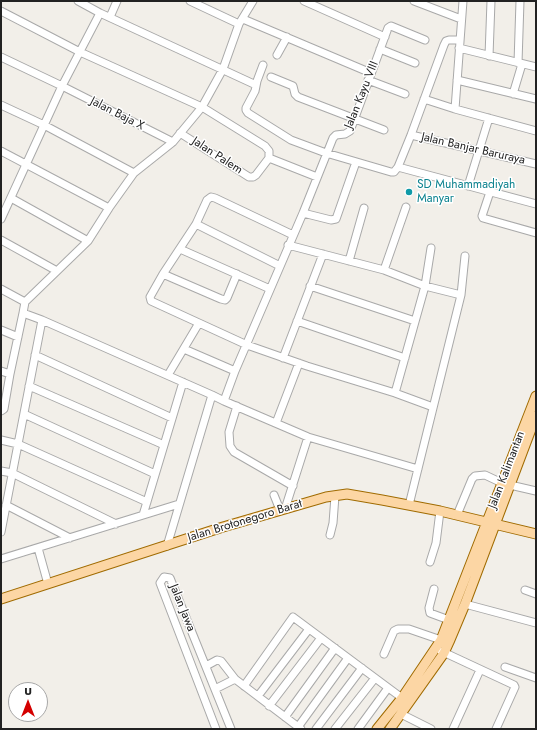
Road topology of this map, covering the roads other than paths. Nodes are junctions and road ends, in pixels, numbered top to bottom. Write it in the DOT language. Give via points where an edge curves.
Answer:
graph roads {
  1 [pos="78,1"];
  2 [pos="117,1"];
  3 [pos="190,1"];
  4 [pos="254,1"];
  5 [pos="304,1"];
  6 [pos="414,1"];
  7 [pos="463,1"];
  8 [pos="491,1"];
  9 [pos="520,1"];
  10 [pos="1,10"];
  11 [pos="100,13"];
  12 [pos="110,17"];
  13 [pos="461,19"];
  14 [pos="241,21"];
  15 [pos="287,37"];
  16 [pos="385,37"];
  17 [pos="425,40"];
  18 [pos="460,44"];
  19 [pos="380,49"];
  20 [pos="80,52"];
  21 [pos="277,55"];
  22 [pos="489,56"];
  23 [pos="1,57"];
  24 [pos="415,63"];
  25 [pos="520,64"];
  26 [pos="263,65"];
  27 [pos="536,67"];
  28 [pos="223,69"];
  29 [pos="370,76"];
  30 [pos="271,77"];
  31 [pos="457,80"];
  32 [pos="256,85"];
  33 [pos="62,86"];
  34 [pos="405,94"];
  35 [pos="514,94"];
  36 [pos="424,99"];
  37 [pos="536,99"];
  38 [pos="1,105"];
  39 [pos="202,107"];
  40 [pos="455,109"];
  41 [pos="489,118"];
  42 [pos="354,119"];
  43 [pos="44,125"];
  44 [pos="384,130"];
  45 [pos="536,131"];
  46 [pos="180,133"];
  47 [pos="411,134"];
  48 [pos="173,142"];
  49 [pos="1,151"];
  50 [pos="479,151"];
  51 [pos="326,153"];
  52 [pos="269,158"];
  53 [pos="356,162"];
  54 [pos="26,164"];
  55 [pos="536,164"];
  56 [pos="398,167"];
  57 [pos="134,173"];
  58 [pos="316,177"];
  59 [pos="468,186"];
  60 [pos="490,192"];
  61 [pos="11,198"];
  62 [pos="536,204"];
  63 [pos="4,205"];
  64 [pos="406,207"];
  65 [pos="109,208"];
  66 [pos="364,208"];
  67 [pos="303,213"];
  68 [pos="1,220"];
  69 [pos="196,224"];
  70 [pos="536,232"];
  71 [pos="293,235"];
  72 [pos="1,240"];
  73 [pos="88,241"];
  74 [pos="288,245"];
  75 [pos="431,248"];
  76 [pos="180,249"];
  77 [pos="323,254"];
  78 [pos="465,256"];
  79 [pos="349,261"];
  80 [pos="280,266"];
  81 [pos="384,270"];
  82 [pos="57,271"];
  83 [pos="164,274"];
  84 [pos="237,274"];
  85 [pos="310,286"];
  86 [pos="425,286"];
  87 [pos="1,289"];
  88 [pos="270,289"];
  89 [pos="461,294"];
  90 [pos="25,302"];
  91 [pos="23,313"];
  92 [pos="42,320"];
  93 [pos="297,321"];
  94 [pos="415,321"];
  95 [pos="199,323"];
  96 [pos="1,330"];
  97 [pos="18,337"];
  98 [pos="247,345"];
  99 [pos="184,349"];
  100 [pos="35,355"];
  101 [pos="283,358"];
  102 [pos="405,358"];
  103 [pos="299,363"];
  104 [pos="1,371"];
  105 [pos="235,371"];
  106 [pos="10,374"];
  107 [pos="168,375"];
  108 [pos="183,382"];
  109 [pos="29,386"];
  110 [pos="395,393"];
  111 [pos="212,395"];
  112 [pos="536,396"];
  113 [pos="224,401"];
  114 [pos="237,406"];
  115 [pos="433,407"];
  116 [pos="1,411"];
  117 [pos="24,414"];
  118 [pos="534,415"];
  119 [pos="172,418"];
  120 [pos="276,423"];
  121 [pos="308,437"];
  122 [pos="1,440"];
  123 [pos="18,444"];
  124 [pos="164,445"];
  125 [pos="418,469"];
  126 [pos="1,471"];
  127 [pos="12,473"];
  128 [pos="156,474"];
  129 [pos="506,484"];
  130 [pos="293,486"];
  131 [pos="536,491"];
  132 [pos="274,495"];
  133 [pos="335,496"];
  134 [pos="5,502"];
  135 [pos="147,502"];
  136 [pos="179,504"];
  137 [pos="409,505"];
  138 [pos="282,510"];
  139 [pos="440,511"];
  140 [pos="457,514"];
  141 [pos="143,515"];
  142 [pos="491,523"];
  143 [pos="116,524"];
  144 [pos="1,532"];
  145 [pos="536,534"];
  146 [pos="330,535"];
  147 [pos="70,538"];
  148 [pos="167,546"];
  149 [pos="38,548"];
  150 [pos="1,560"];
  151 [pos="430,562"];
  152 [pos="48,584"];
  153 [pos="434,589"];
  154 [pos="525,590"];
  155 [pos="536,594"];
  156 [pos="1,599"];
  157 [pos="466,604"];
  158 [pos="449,620"];
  159 [pos="536,622"];
  160 [pos="309,629"];
  161 [pos="321,638"];
  162 [pos="441,640"];
  163 [pos="335,648"];
  164 [pos="440,651"];
  165 [pos="384,654"];
  166 [pos="348,658"];
  167 [pos="505,667"];
  168 [pos="362,668"];
  169 [pos="207,669"];
  170 [pos="480,670"];
  171 [pos="196,678"];
  172 [pos="375,678"];
  173 [pos="536,678"];
  174 [pos="235,679"];
  175 [pos="244,686"];
  176 [pos="388,688"];
  177 [pos="215,689"];
  178 [pos="258,696"];
  179 [pos="402,698"];
  180 [pos="269,706"];
  181 [pos="401,714"];
  182 [pos="284,717"];
  183 [pos="299,728"];
  184 [pos="216,729"];
  185 [pos="231,729"];
  186 [pos="316,729"];
  187 [pos="335,729"];
  188 [pos="358,729"];
  189 [pos="378,729"];
  190 [pos="390,729"];
  191 [pos="431,729"];
  192 [pos="453,729"];
  193 [pos="496,729"];
  1 -- 11 [label="street"];
  2 -- 12 [label="street"];
  3 -- 14 [label="street"];
  4 -- 14 [label="street"];
  5 -- 16 [label="street"];
  6 -- 13 [label="street"];
  7 -- 13 [label="street"];
  8 -- 22 [label="street"];
  9 -- 25 [label="street"];
  10 -- 20 [label="street"];
  11 -- 12 [label="street"];
  11 -- 20 [label="street"];
  12 -- 28 [label="street"];
  13 -- 18 [label="street"];
  14 -- 15 [label="street"];
  14 -- 28 [label="street"];
  15 -- 21 [label="street"];
  15 -- 29 [label="street"];
  16 -- 17 [label="street, Jalan Kayu VIII" via="390,26"];
  16 -- 19 [label="street, Jalan Kayu VIII"];
  18 -- 22 [label="street"];
  18 -- 31 [label="street"];
  18 -- 36 [label="street" via="446,41"];
  19 -- 24 [label="street"];
  19 -- 29 [label="street, Jalan Kayu VIII"];
  20 -- 33 [label="street"];
  20 -- 39 [label="street"];
  22 -- 25 [label="street"];
  23 -- 33 [label="street, Jalan Baja X"];
  25 -- 27 [label="street"];
  25 -- 35 [label="street"];
  26 -- 32 [label="street"];
  28 -- 32 [label="street"];
  28 -- 39 [label="street"];
  29 -- 34 [label="street"];
  29 -- 42 [label="street, Jalan Kayu VIII"];
  30 -- 42 [label="street" via="293,86 296,95"];
  31 -- 35 [label="street"];
  31 -- 40 [label="street"];
  32 -- 51 [label="street" via="246,108 248,113 291,140"];
  33 -- 43 [label="street"];
  33 -- 48 [label="street, Jalan Baja X"];
  35 -- 37 [label="street"];
  36 -- 40 [label="street"];
  36 -- 47 [label="street"];
  38 -- 43 [label="street"];
  39 -- 46 [label="street"];
  39 -- 52 [label="street" via="265,146 269,151"];
  40 -- 41 [label="street"];
  41 -- 45 [label="street"];
  41 -- 50 [label="street"];
  42 -- 44 [label="street"];
  42 -- 51 [label="street, Jalan Kayu VIII" via="348,133 336,135"];
  43 -- 54 [label="street"];
  43 -- 57 [label="street"];
  46 -- 48 [label="street"];
  46 -- 52 [label="street, Jalan Palem" via="249,177 256,175"];
  47 -- 50 [label="street, Jalan Banjar Baruraya"];
  47 -- 56 [label="street"];
  48 -- 57 [label="street"];
  49 -- 54 [label="street"];
  50 -- 55 [label="street, Jalan Banjar Baruraya"];
  50 -- 59 [label="street"];
  51 -- 53 [label="street"];
  51 -- 58 [label="street, Jalan Kayu VIII"];
  52 -- 58 [label="street"];
  53 -- 56 [label="street" via="391,172"];
  53 -- 67 [label="street" via="338,218 330,220"];
  54 -- 61 [label="street"];
  54 -- 65 [label="street"];
  56 -- 59 [label="street"];
  57 -- 65 [label="street"];
  58 -- 67 [label="street, Jalan Kayu VIII"];
  59 -- 60 [label="street"];
  60 -- 62 [label="street"];
  60 -- 70 [label="street" via="483,218"];
  61 -- 63 [label="street"];
  61 -- 73 [label="street"];
  63 -- 68 [label="street"];
  64 -- 81 [label="street"];
  65 -- 73 [label="street"];
  66 -- 79 [label="street"];
  67 -- 71 [label="street, Jalan Kayu VIII"];
  69 -- 71 [label="street" via="207,200 211,197"];
  69 -- 76 [label="street"];
  69 -- 80 [label="street"];
  71 -- 74 [label="street, Jalan Kayu VIII"];
  72 -- 82 [label="street"];
  73 -- 82 [label="street"];
  74 -- 77 [label="street"];
  74 -- 80 [label="street, Jalan Kayu VIII"];
  75 -- 86 [label="street"];
  76 -- 83 [label="street"];
  76 -- 84 [label="street"];
  77 -- 79 [label="street"];
  77 -- 85 [label="street"];
  78 -- 89 [label="street"];
  79 -- 81 [label="street"];
  80 -- 88 [label="street, Jalan Kayu VIII"];
  81 -- 86 [label="street"];
  82 -- 90 [label="street"];
  83 -- 84 [label="street" via="224,300"];
  83 -- 95 [label="street" via="150,297 151,301"];
  84 -- 88 [label="street"];
  85 -- 93 [label="street"];
  85 -- 94 [label="street"];
  86 -- 89 [label="street"];
  86 -- 94 [label="street"];
  87 -- 90 [label="street"];
  88 -- 98 [label="street, Jalan Kayu VIII"];
  89 -- 115 [label="street"];
  90 -- 91 [label="street"];
  91 -- 92 [label="street"];
  91 -- 97 [label="street"];
  92 -- 100 [label="street"];
  92 -- 107 [label="street"];
  93 -- 101 [label="street"];
  93 -- 102 [label="street"];
  94 -- 102 [label="street"];
  95 -- 98 [label="street"];
  95 -- 99 [label="street"];
  96 -- 97 [label="street"];
  97 -- 106 [label="street"];
  98 -- 101 [label="street"];
  98 -- 105 [label="street, Jalan Kayu VIII"];
  99 -- 105 [label="street"];
  99 -- 107 [label="street"];
  100 -- 109 [label="street"];
  100 -- 119 [label="street"];
  101 -- 103 [label="street"];
  102 -- 110 [label="street"];
  103 -- 110 [label="street"];
  103 -- 120 [label="street"];
  104 -- 106 [label="street"];
  105 -- 113 [label="street, Jalan Kayu VIII"];
  106 -- 116 [label="street" via="4,409"];
  107 -- 108 [label="street"];
  108 -- 111 [label="street"];
  108 -- 119 [label="street"];
  109 -- 117 [label="street"];
  109 -- 124 [label="street"];
  110 -- 115 [label="street"];
  111 -- 113 [label="street"];
  111 -- 136 [label="street"];
  112 -- 118 [label="main road, Jalan Kalimantan"];
  113 -- 114 [label="street"];
  114 -- 120 [label="street"];
  114 -- 130 [label="street" via="229,432 230,446 234,452"];
  115 -- 125 [label="street"];
  117 -- 123 [label="street"];
  117 -- 128 [label="street"];
  118 -- 129 [label="main road, Jalan Kalimantan"];
  119 -- 124 [label="street"];
  120 -- 121 [label="street"];
  121 -- 125 [label="street"];
  121 -- 130 [label="street"];
  122 -- 123 [label="street"];
  123 -- 127 [label="street"];
  123 -- 135 [label="street"];
  124 -- 128 [label="street"];
  125 -- 137 [label="street"];
  126 -- 127 [label="street"];
  127 -- 134 [label="street"];
  127 -- 143 [label="street"];
  128 -- 135 [label="street"];
  129 -- 131 [label="street"];
  129 -- 140 [label="street" via="485,476 475,476"];
  129 -- 142 [label="main road, Jalan Kalimantan"];
  130 -- 138 [label="street"];
  132 -- 138 [label="street"];
  133 -- 137 [label="main road, Jalan Brotonegoro Barat" via="346,494"];
  133 -- 138 [label="main road, Jalan Brotonegoro Barat"];
  133 -- 146 [label="street"];
  134 -- 144 [label="street"];
  134 -- 147 [label="street"];
  135 -- 141 [label="street"];
  136 -- 141 [label="street"];
  136 -- 148 [label="street"];
  137 -- 139 [label="main road, Jalan Brotonegoro Barat"];
  138 -- 148 [label="main road, Jalan Brotonegoro Barat"];
  139 -- 140 [label="main road, Jalan Brotonegoro Barat"];
  139 -- 151 [label="street" via="436,543"];
  140 -- 142 [label="main road, Jalan Brotonegoro Barat"];
  141 -- 143 [label="street"];
  142 -- 145 [label="main road, Jalan Brotonegoro Barat"];
  142 -- 157 [label="main road"];
  142 -- 158 [label="main road"];
  143 -- 147 [label="street"];
  147 -- 149 [label="street"];
  148 -- 152 [label="main road, Jalan Brotonegoro Barat"];
  149 -- 150 [label="street"];
  149 -- 152 [label="street"];
  152 -- 156 [label="main road, Jalan Brotonegoro Barat"];
  153 -- 158 [label="street" via="430,613"];
  154 -- 155 [label="street"];
  157 -- 159 [label="street"];
  157 -- 164 [label="main road"];
  158 -- 162 [label="main road"];
  160 -- 161 [label="street"];
  160 -- 175 [label="street" via="292,617"];
  160 -- 178 [label="street"];
  161 -- 163 [label="street"];
  161 -- 180 [label="street"];
  162 -- 164 [label="main road"];
  162 -- 165 [label="street" via="409,629 398,629 394,631"];
  163 -- 166 [label="street"];
  163 -- 182 [label="street"];
  164 -- 170 [label="street"];
  164 -- 179 [label="main road"];
  164 -- 181 [label="main road"];
  166 -- 168 [label="street"];
  166 -- 183 [label="street"];
  167 -- 173 [label="street"];
  168 -- 172 [label="street"];
  168 -- 186 [label="street"];
  169 -- 171 [label="street"];
  169 -- 171 [label="street, Jalan Jawa" via="170,578 164,577 160,583"];
  169 -- 174 [label="street" via="216,660 221,661"];
  169 -- 177 [label="street, Jalan Jawa"];
  170 -- 192 [label="street"];
  170 -- 193 [label="street" via="514,684 515,687"];
  171 -- 184 [label="street, Jalan Jawa"];
  172 -- 176 [label="street"];
  172 -- 187 [label="street"];
  174 -- 175 [label="street"];
  174 -- 177 [label="street"];
  175 -- 178 [label="street"];
  176 -- 179 [label="street"];
  176 -- 188 [label="street"];
  177 -- 185 [label="street, Jalan Jawa"];
  178 -- 180 [label="street"];
  179 -- 189 [label="main road"];
  180 -- 182 [label="street"];
  181 -- 190 [label="main road"];
  181 -- 191 [label="street"];
  182 -- 183 [label="street"];
}
